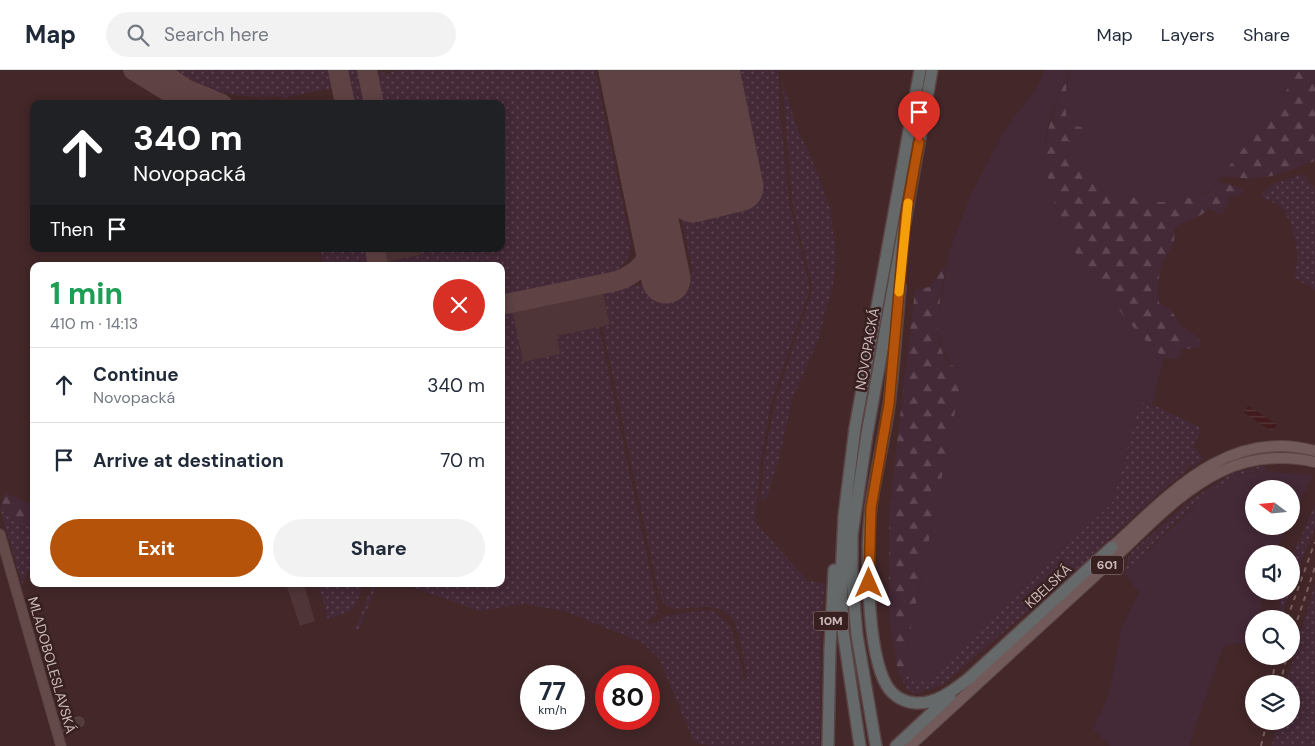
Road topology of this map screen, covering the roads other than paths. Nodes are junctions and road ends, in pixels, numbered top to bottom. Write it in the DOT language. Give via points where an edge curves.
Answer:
graph roads {
  1 [pos="920,70"];
  2 [pos="932,70"];
  3 [pos="906,214"];
  4 [pos="1315,451"];
  5 [pos="1315,462"];
  6 [pos="846,496"];
  7 [pos="0,534"];
  8 [pos="1112,546"];
  9 [pos="972,676"];
  10 [pos="79,722"];
  11 [pos="56,728"];
  12 [pos="61,746"];
  13 [pos="828,746"];
  14 [pos="860,746"];
  15 [pos="876,746"];
  16 [pos="896,746"];
  17 [pos="910,746"];
  1 -- 6 [label="highway, NOVOPACKÁ / 10M"];
  2 -- 3 [label="highway, NOVOPACKÁ / 10M"];
  3 -- 9 [label="highway, 10M" via="889,404 870,522 869,583 874,634 884,680 892,693 901,699 916,703 935,700"];
  3 -- 15 [label="highway, NOVOPACKÁ / 10M" via="855,512 852,579 857,635"];
  4 -- 8 [label="main road, KBELSKÁ / 601" via="1269,447 1241,452 1218,461 1184,482"];
  5 -- 17 [label="main road, KBELSKÁ / 601" via="1282,457 1255,460 1222,471 1198,485"];
  6 -- 13 [label="highway, 10M" via="835,563"];
  6 -- 14 [label="highway, 10M" via="841,577 847,664"];
  7 -- 11 [label="main road, MLADOBOLESLAVSKÁ"];
  8 -- 9 [label="highway, KBELSKÁ / 601"];
  9 -- 16 [label="highway, KBELSKÁ / 601"];
  10 -- 11 [label="street"];
  11 -- 12 [label="main road, MLADOBOLESLAVSKÁ"];
}
